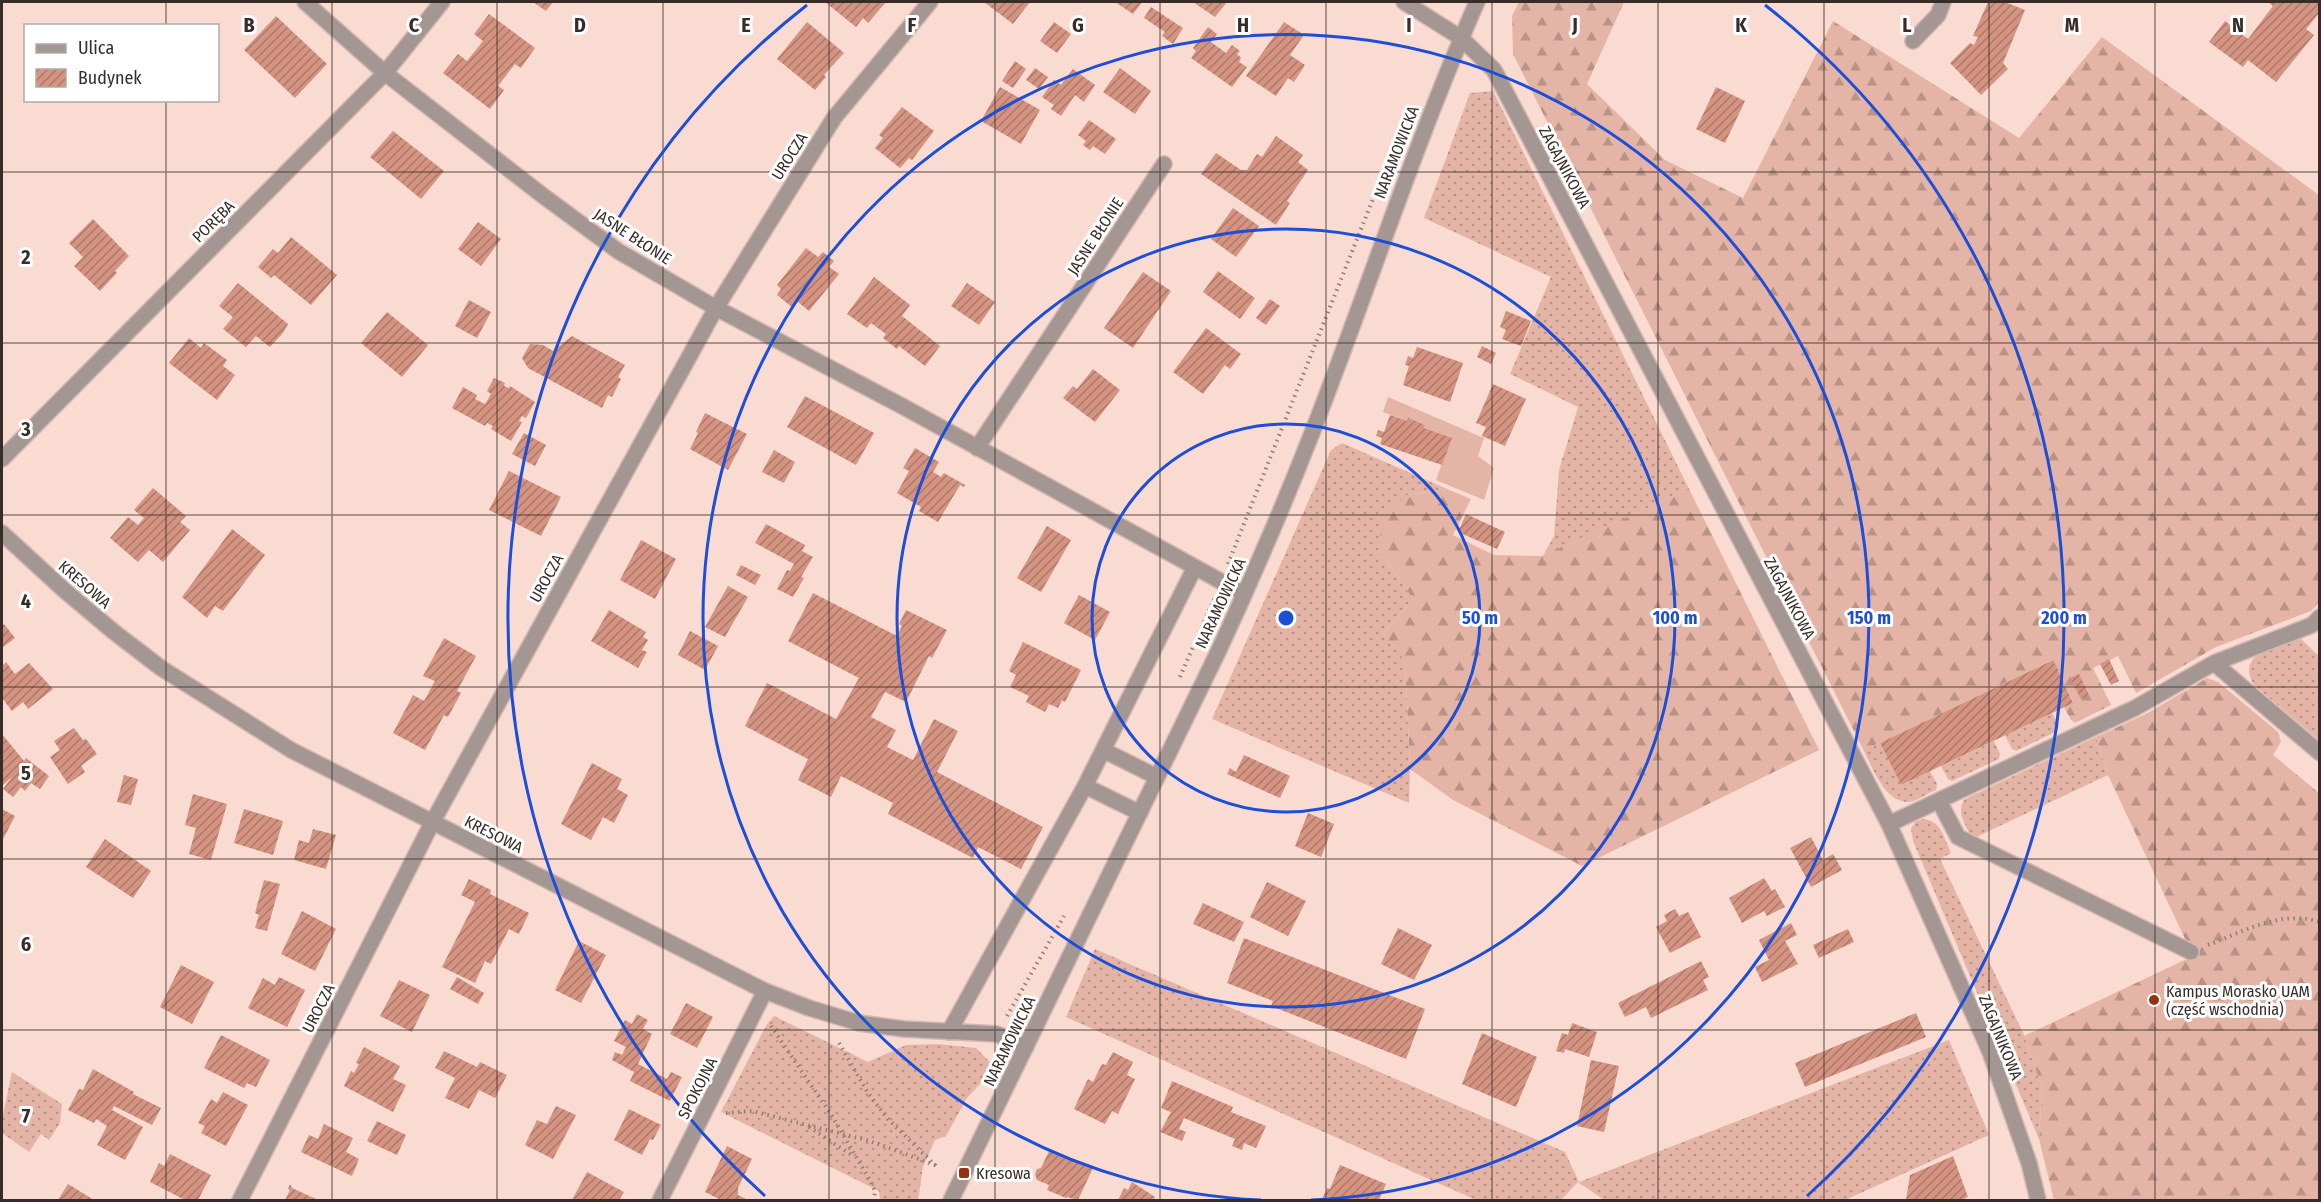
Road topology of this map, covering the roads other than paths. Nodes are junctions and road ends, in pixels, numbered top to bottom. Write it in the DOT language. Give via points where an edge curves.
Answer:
graph roads {
  1 [pos="305,2"];
  2 [pos="442,2"];
  3 [pos="930,2"];
  4 [pos="1404,2"];
  5 [pos="1477,2"];
  6 [pos="1943,2"];
  7 [pos="1461,38"];
  8 [pos="1913,41"];
  9 [pos="385,73"];
  10 [pos="1164,164"];
  11 [pos="716,308"];
  12 [pos="977,448"];
  13 [pos="2,459"];
  14 [pos="2,533"];
  15 [pos="1195,567"];
  16 [pos="1244,594"];
  17 [pos="2319,617"];
  18 [pos="2214,663"];
  19 [pos="1103,750"];
  20 [pos="2319,753"];
  21 [pos="1157,777"];
  22 [pos="1085,786"];
  23 [pos="1939,801"];
  24 [pos="1140,813"];
  25 [pos="432,823"];
  26 [pos="1889,824"];
  27 [pos="2191,952"];
  28 [pos="762,998"];
  29 [pos="949,1032"];
  30 [pos="1026,1047"];
  31 [pos="240,1200"];
  32 [pos="660,1200"];
  33 [pos="951,1200"];
  34 [pos="2038,1200"];
  1 -- 9 [label="street, JASNE BŁONIE"];
  2 -- 9 [label="street, PORĘBA"];
  3 -- 11 [label="street, UROCZA" via="834,118"];
  4 -- 7 [label="street, ZAGAJNIKOWA"];
  5 -- 7 [label="street, NARAMOWICKA"];
  6 -- 8 [label="street" via="1938,15"];
  7 -- 16 [label="street, NARAMOWICKA" via="1416,148 1312,433"];
  7 -- 26 [label="street, ZAGAJNIKOWA" via="1494,70"];
  9 -- 11 [label="street, JASNE BŁONIE" via="618,251"];
  9 -- 13 [label="street, PORĘBA"];
  10 -- 12 [label="street, JASNE BŁONIE"];
  11 -- 12 [label="street, JASNE BŁONIE"];
  11 -- 25 [label="street, UROCZA"];
  12 -- 15 [label="street, JASNE BŁONIE"];
  14 -- 25 [label="street, KRESOWA" via="80,604 161,668 291,750"];
  15 -- 16 [label="street, JASNE BŁONIE"];
  15 -- 19 [label="street"];
  16 -- 21 [label="street, NARAMOWICKA"];
  17 -- 18 [label="street" via="2312,625"];
  18 -- 20 [label="street"];
  18 -- 23 [label="street" via="2135,708"];
  19 -- 21 [label="street"];
  19 -- 22 [label="street"];
  21 -- 24 [label="street, NARAMOWICKA"];
  22 -- 24 [label="street"];
  22 -- 29 [label="street"];
  23 -- 26 [label="street"];
  23 -- 27 [label="street" via="1958,837"];
  24 -- 30 [label="street, NARAMOWICKA"];
  25 -- 28 [label="street, KRESOWA"];
  25 -- 31 [label="street, UROCZA"];
  26 -- 34 [label="street, ZAGAJNIKOWA" via="1990,1052"];
  28 -- 29 [label="street, KRESOWA" via="859,1023"];
  28 -- 32 [label="street, SPOKOJNA"];
  29 -- 30 [label="street, KRESOWA" via="997,1034"];
  30 -- 33 [label="street, NARAMOWICKA"];
}
